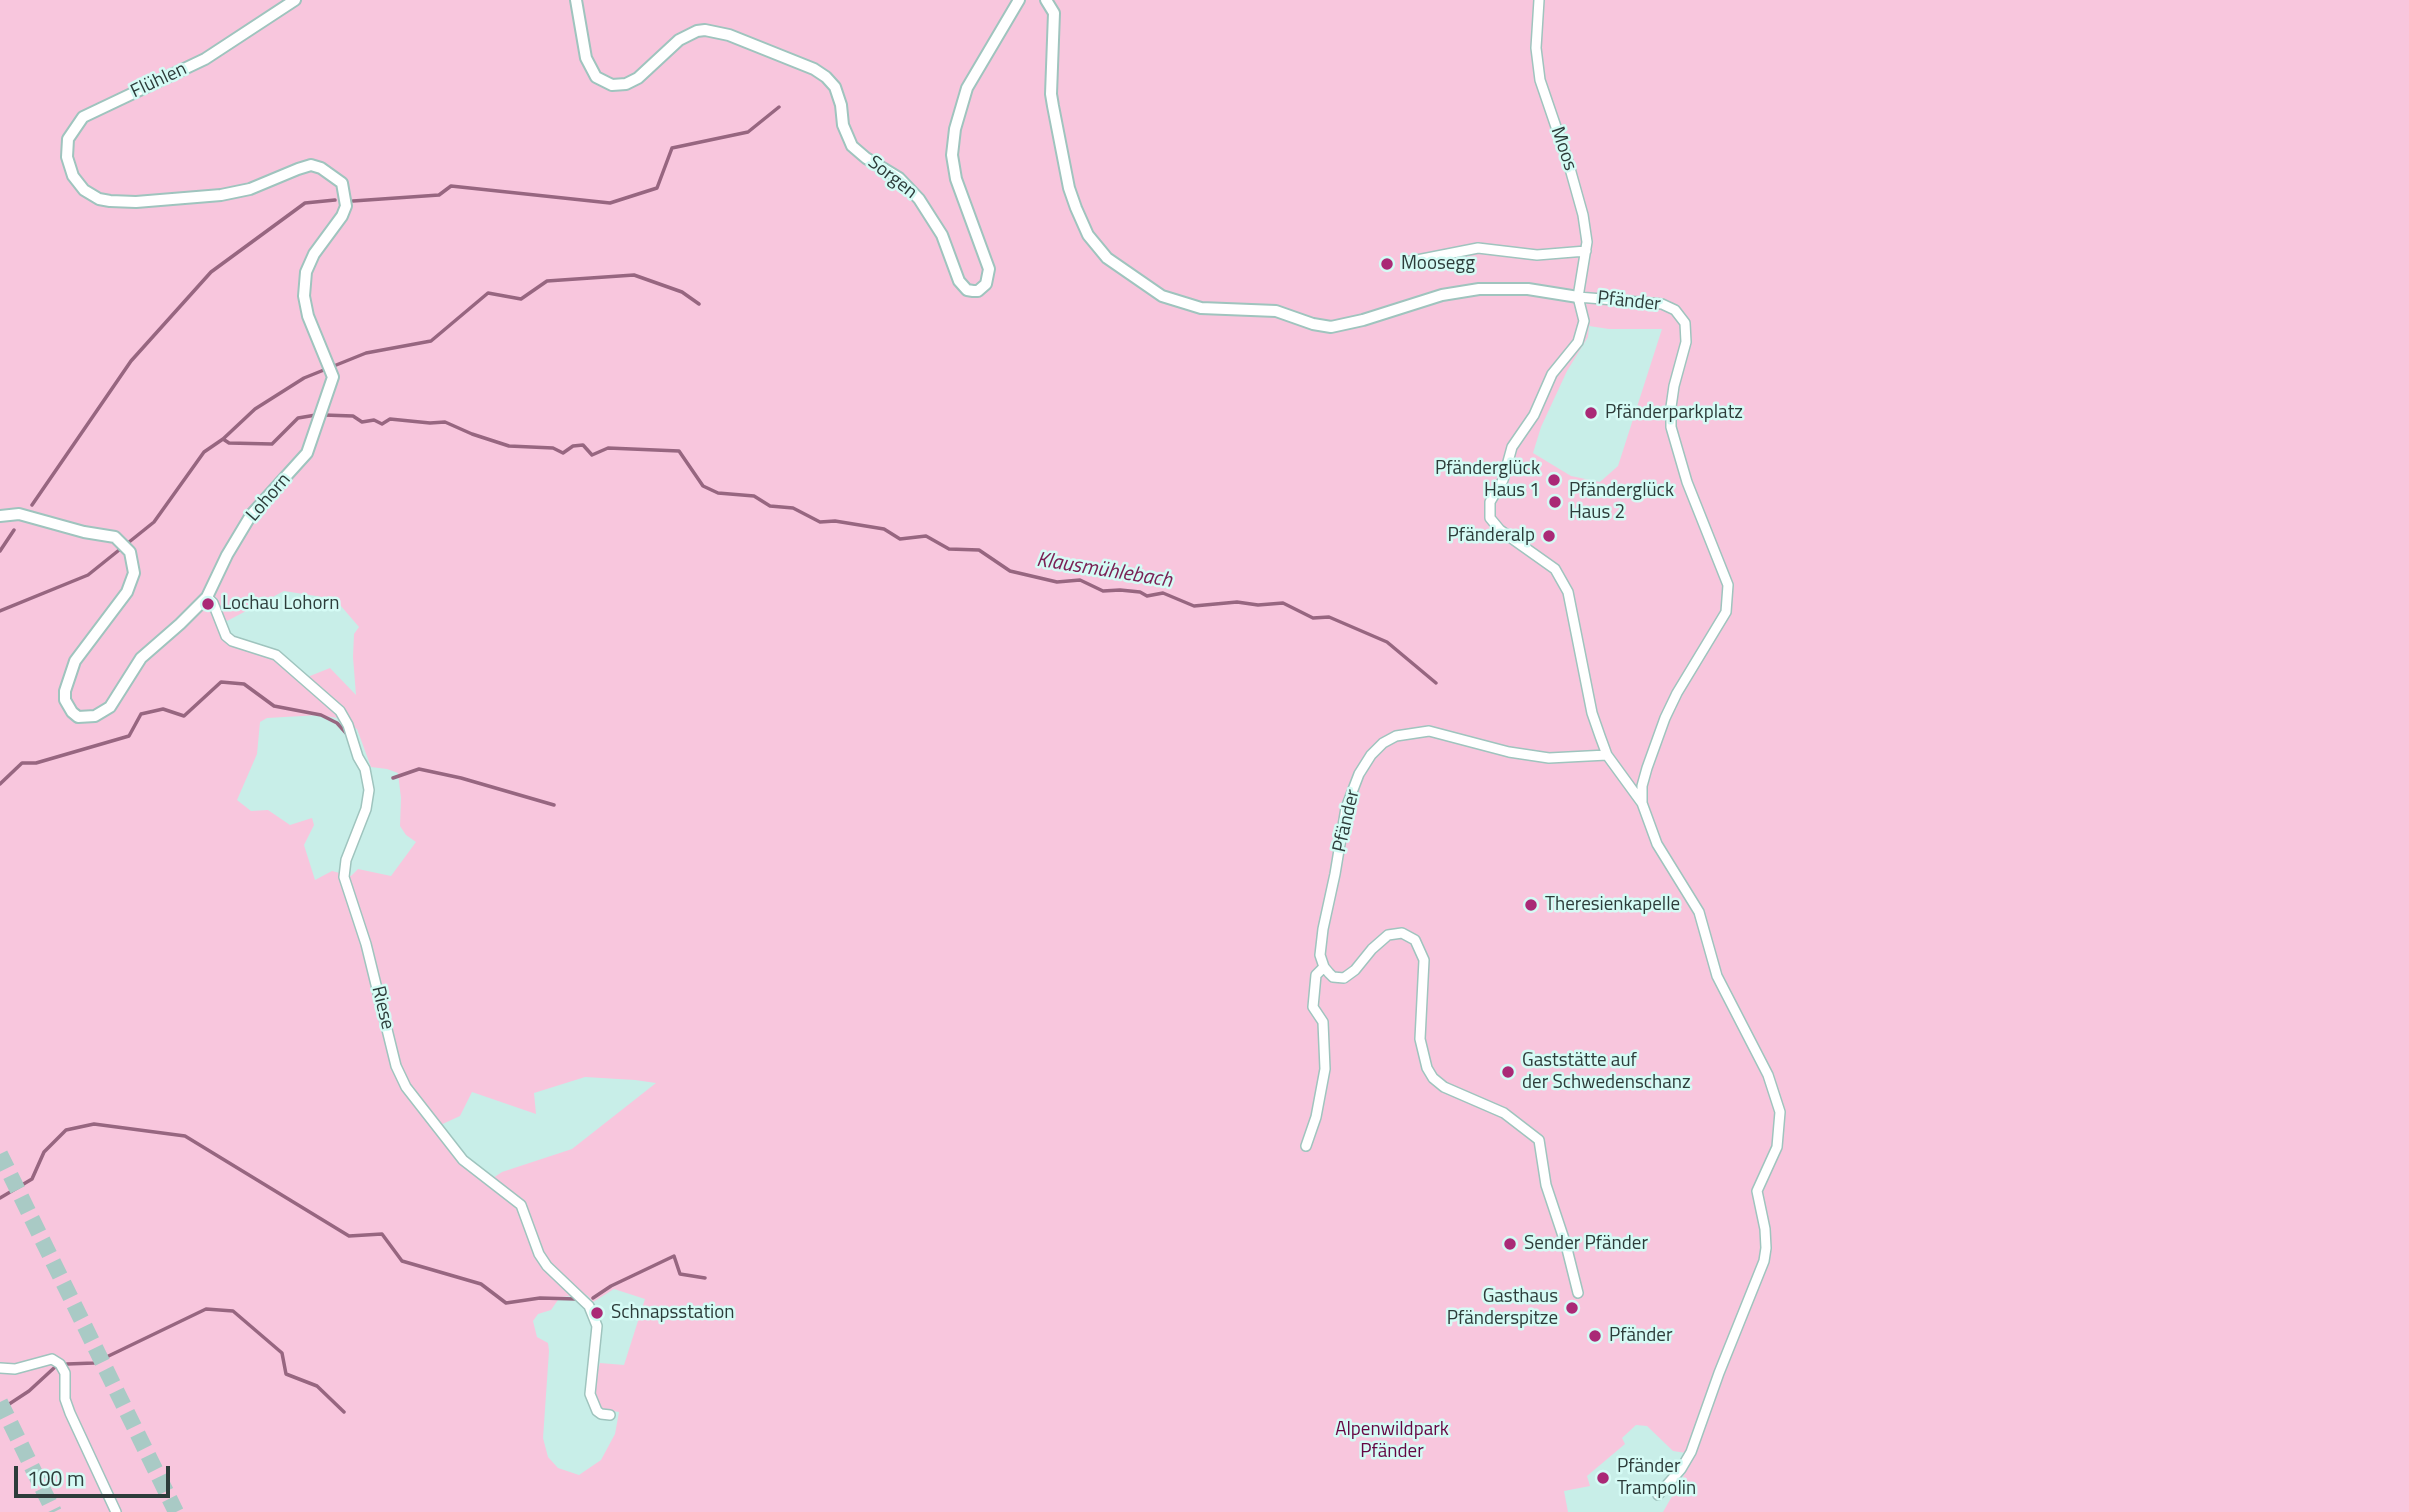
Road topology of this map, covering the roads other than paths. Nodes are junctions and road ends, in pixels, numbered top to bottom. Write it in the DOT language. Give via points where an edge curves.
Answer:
graph roads {
  1 [pos="295,0"];
  2 [pos="576,0"];
  3 [pos="1018,0"];
  4 [pos="1046,0"];
  5 [pos="1539,0"];
  6 [pos="78,185"];
  7 [pos="1586,251"];
  8 [pos="1407,262"];
  9 [pos="1578,297"];
  10 [pos="0,516"];
  11 [pos="206,597"];
  12 [pos="1608,755"];
  13 [pos="1642,803"];
  14 [pos="1324,967"];
  15 [pos="1306,1146"];
  16 [pos="1578,1293"];
  17 [pos="0,1368"];
  18 [pos="610,1415"];
  19 [pos="1658,1495"];
  20 [pos="116,1512"];
  1 -- 6 [label="street, Flühlen" via="205,59 83,117 66,148"];
  2 -- 3 [label="street, Sorgen" via="586,58 596,77 612,85 638,78 679,40 705,30 826,77 835,87 852,146 899,178 919,199 942,234 958,281 973,291 986,284 989,269 956,179 952,156 955,129 967,88"];
  4 -- 9 [label="street" via="1054,13 1051,94 1069,188 1088,235 1107,258 1162,296 1186,305 1276,311 1331,327 1479,289 1528,289"];
  5 -- 7 [label="street, Moos" via="1536,48 1540,80 1580,203"];
  6 -- 11 [label="street, Lohorn" via="99,199 136,202 232,193 311,166 335,176 345,191 342,216 309,262 304,284 308,316 332,374 319,422 307,453 251,515"];
  7 -- 8 [label="street" via="1537,254 1478,247"];
  7 -- 9 [label="street, Moos"];
  9 -- 12 [label="street, Pfänder" via="1583,315 1581,335 1552,374 1534,415 1512,447 1503,480 1488,509 1493,524 1548,563 1568,592 1592,713"];
  9 -- 13 [label="street, Pfänder" via="1662,304 1675,310 1685,323 1686,342 1674,386 1671,427 1687,482 1728,585 1726,612 1665,718 1644,777"];
  10 -- 11 [label="street, Lohorn" via="19,514 115,537 124,544 134,567 127,592 75,661 69,676 65,700 78,717 95,716 110,707 141,658"];
  11 -- 18 [label="street, Riese" via="226,636 276,655 340,711 348,725 369,790 344,877 396,1066 405,1087 463,1160 522,1205 543,1260 589,1306 597,1326 590,1394 597,1411"];
  12 -- 13 [label="street, Pfänder"];
  12 -- 14 [label="street, Pfänder" via="1549,758 1429,731 1383,743 1359,774 1346,808 1323,929"];
  13 -- 19 [label="street, Pfänder" via="1657,844 1699,912 1717,976 1768,1075 1780,1112 1777,1147 1757,1191 1765,1229 1765,1261 1691,1452"];
  14 -- 15 [label="street, Pfänder" via="1316,975 1313,1007 1324,1022 1325,1069"];
  14 -- 16 [label="street" via="1333,977 1344,978 1388,935 1402,933 1415,940 1424,960 1420,1028 1427,1068 1444,1087 1504,1113 1539,1140 1546,1185"];
  17 -- 20 [label="street" via="15,1369 52,1359 60,1364 67,1406"];
}
